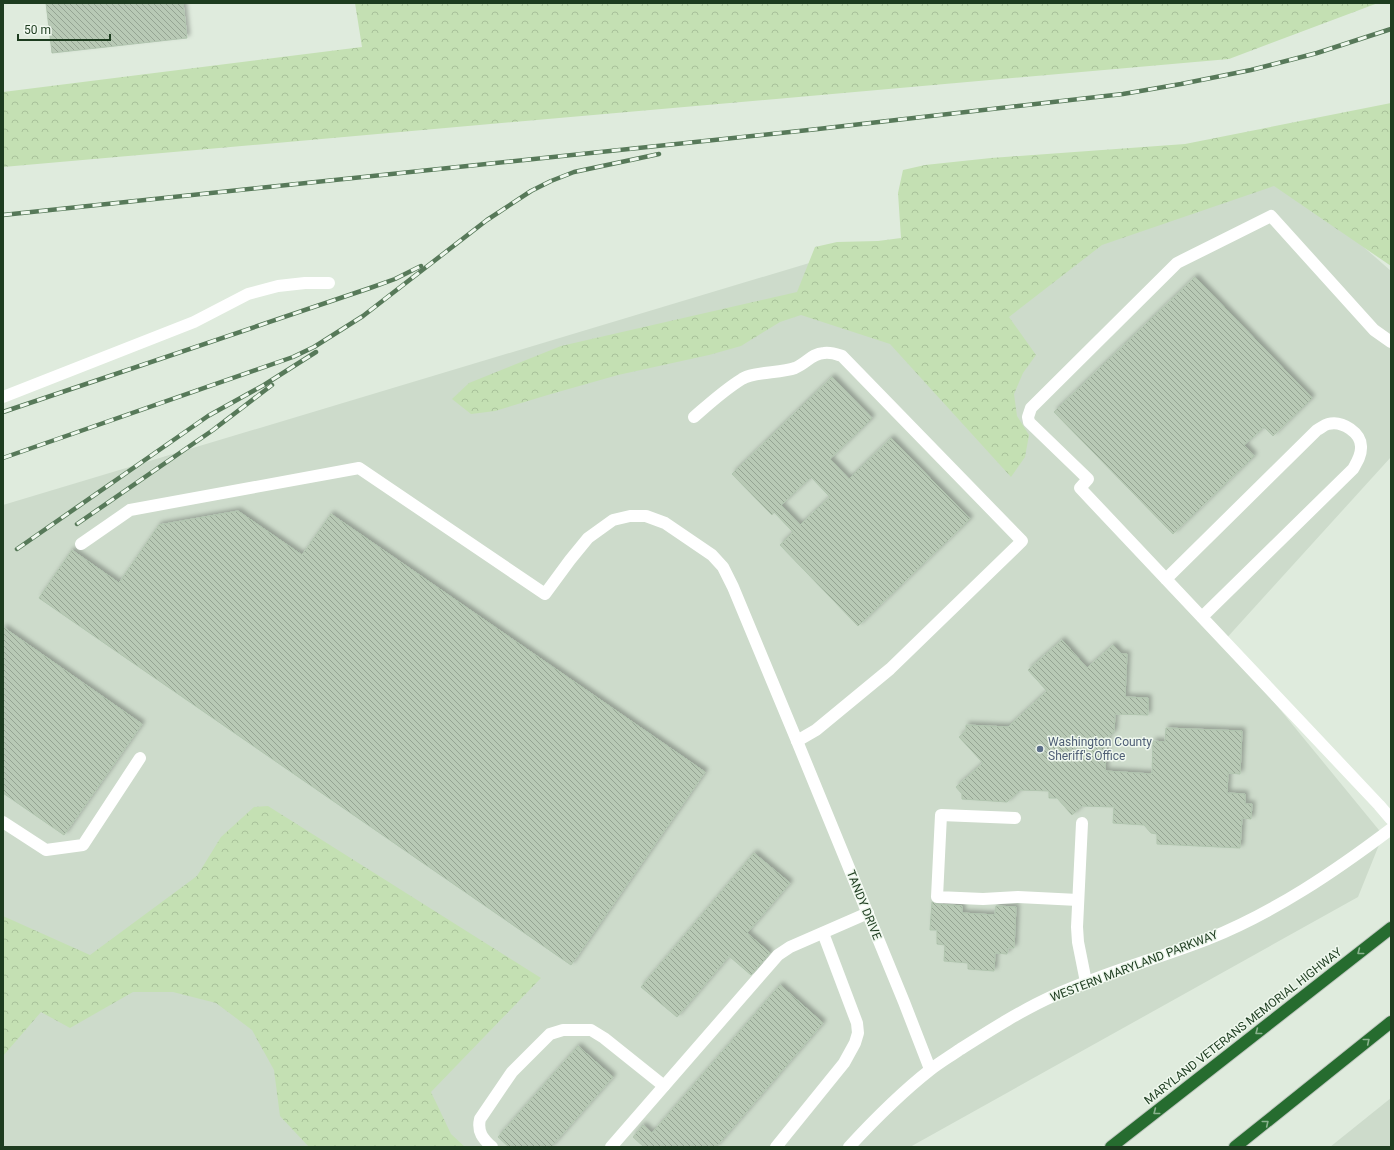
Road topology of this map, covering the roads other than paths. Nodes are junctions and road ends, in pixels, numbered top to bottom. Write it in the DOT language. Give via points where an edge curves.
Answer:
graph roads {
  1 [pos="329,283"];
  2 [pos="1391,342"];
  3 [pos="3,397"];
  4 [pos="694,417"];
  5 [pos="81,544"];
  6 [pos="1166,580"];
  7 [pos="1202,617"];
  8 [pos="797,741"];
  9 [pos="140,758"];
  10 [pos="1015,818"];
  11 [pos="1391,819"];
  12 [pos="3,822"];
  13 [pos="1082,823"];
  14 [pos="1391,829"];
  15 [pos="1078,900"];
  16 [pos="868,913"];
  17 [pos="1391,928"];
  18 [pos="823,933"];
  19 [pos="1086,982"];
  20 [pos="1391,1022"];
  21 [pos="930,1069"];
  22 [pos="664,1086"];
  23 [pos="492,1147"];
  24 [pos="611,1147"];
  25 [pos="776,1147"];
  26 [pos="849,1147"];
  27 [pos="1112,1147"];
  28 [pos="1235,1147"];
  1 -- 3 [label="street" via="278,286 248,294 194,322"];
  2 -- 6 [label="street" via="1374,330 1271,216 1177,263 1031,408 1029,422 1088,479 1080,488"];
  4 -- 8 [label="street" via="743,378 796,367 813,355 834,353 842,356 1022,541 890,669 816,730"];
  5 -- 8 [label="street, TANDY DRIVE" via="130,510 359,468 545,594 594,533 614,520 646,516 665,523 712,555 723,567"];
  6 -- 7 [label="street"];
  6 -- 7 [label="street" via="1317,430 1328,424 1337,423 1355,433 1362,448 1353,469"];
  7 -- 11 [label="street"];
  8 -- 16 [label="street, TANDY DRIVE"];
  9 -- 12 [label="street" via="83,845 46,850"];
  10 -- 15 [label="street" via="941,815 937,897"];
  13 -- 15 [label="street"];
  14 -- 19 [label="street, WESTERN MARYLAND PARKWAY" via="1307,888 1254,918 1209,939"];
  15 -- 19 [label="street" via="1078,942"];
  16 -- 18 [label="street"];
  16 -- 21 [label="street, TANDY DRIVE"];
  17 -- 27 [label="highway, MARYLAND VETERANS MEMORIAL HIGHWAY, one-way"];
  18 -- 22 [label="street" via="778,955"];
  18 -- 25 [label="street" via="857,1023 858,1033 844,1063"];
  19 -- 21 [label="street, WESTERN MARYLAND PARKWAY" via="1052,996 1008,1020"];
  28 -- 20 [label="highway, one-way"];
  21 -- 26 [label="street, WESTERN MARYLAND PARKWAY"];
  22 -- 23 [label="street" via="591,1030 564,1030 550,1034 512,1072 480,1119 478,1127 483,1139"];
  22 -- 24 [label="street"];
}
